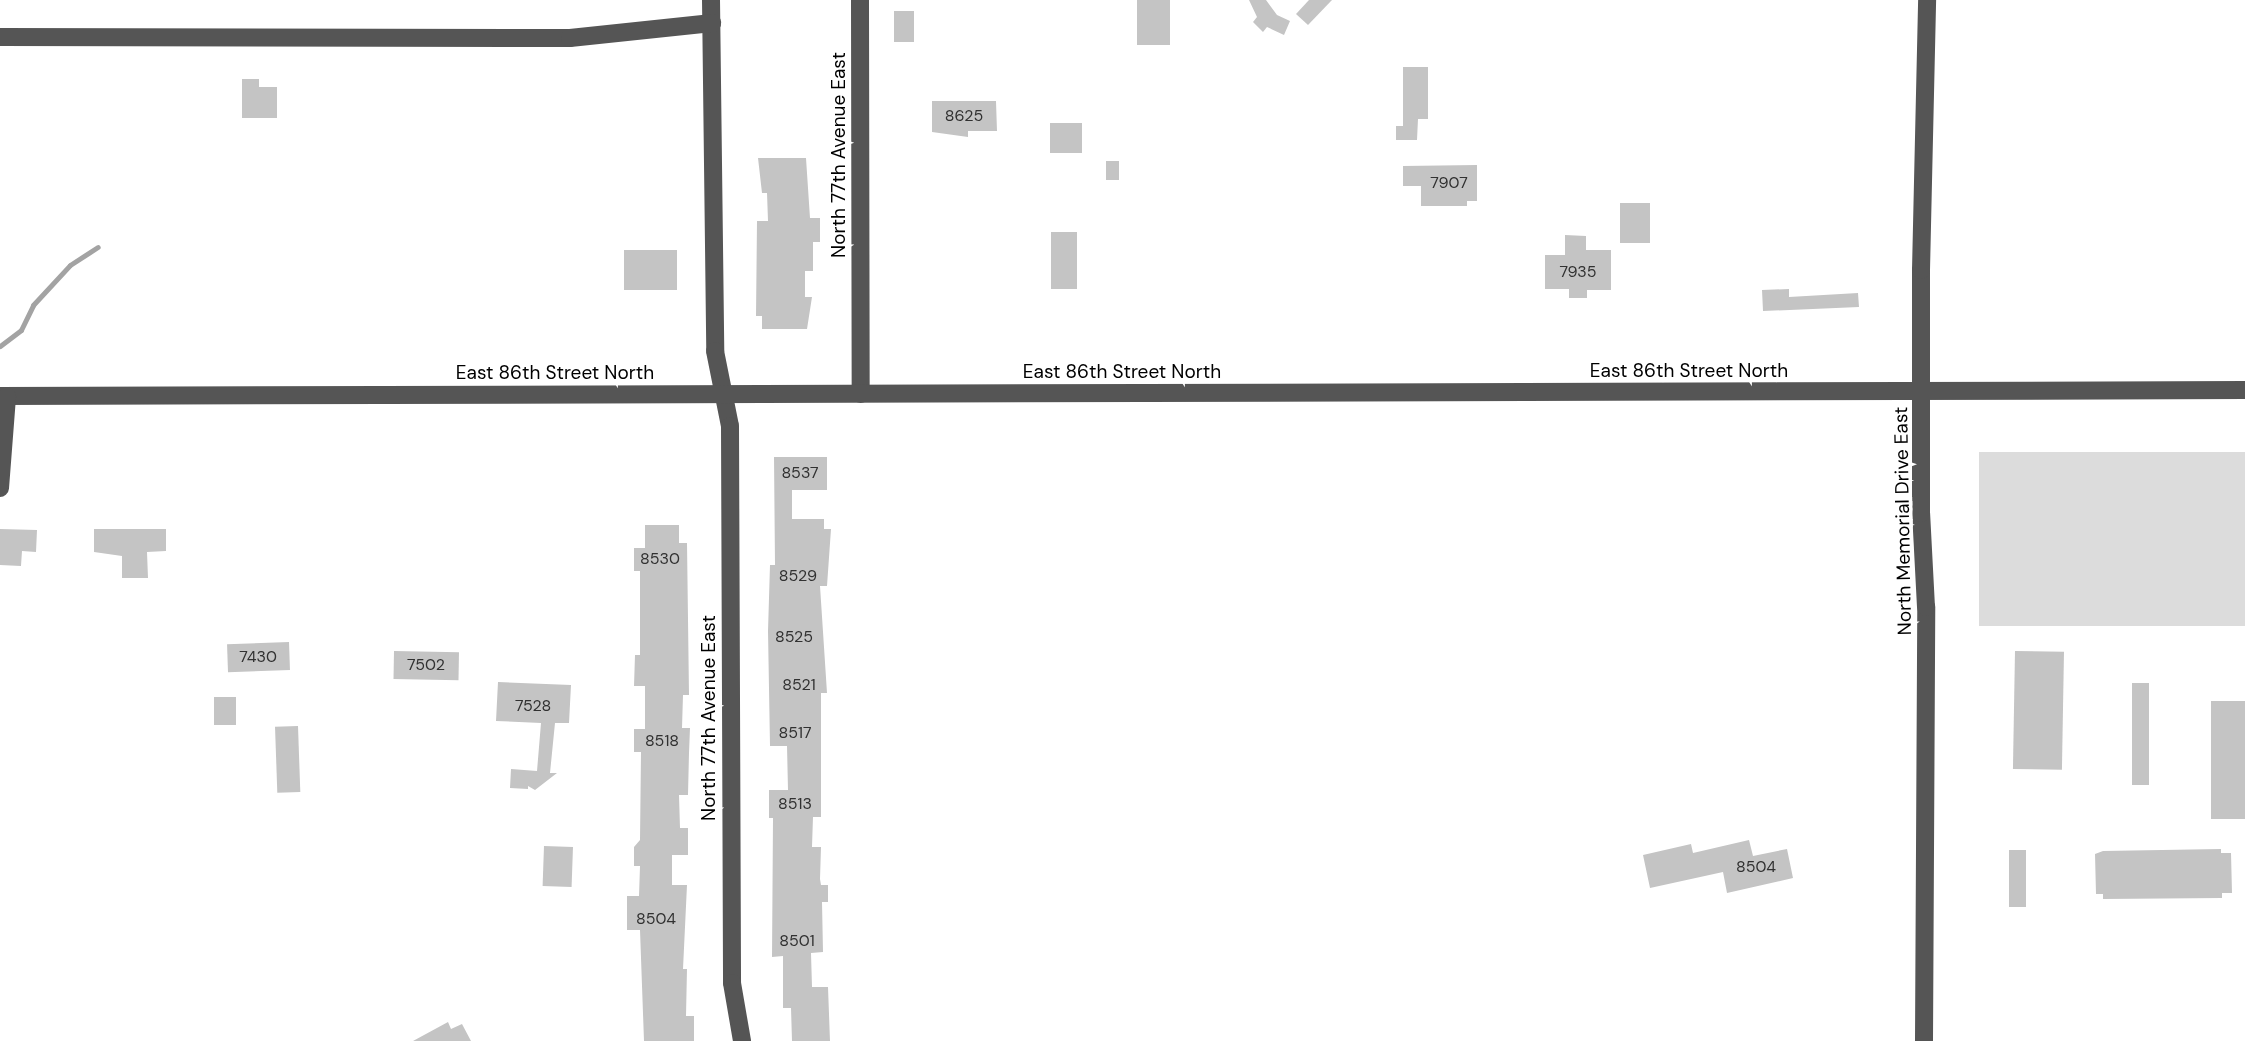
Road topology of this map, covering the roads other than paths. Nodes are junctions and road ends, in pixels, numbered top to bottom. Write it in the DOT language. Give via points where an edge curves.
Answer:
graph roads {
  1 [pos="711,0"];
  2 [pos="860,0"];
  3 [pos="1927,0"];
  4 [pos="712,23"];
  5 [pos="0,37"];
  6 [pos="1921,390"];
  7 [pos="2245,390"];
  8 [pos="724,394"];
  9 [pos="861,394"];
  10 [pos="4,396"];
  11 [pos="0,488"];
  12 [pos="742,1041"];
  13 [pos="1924,1041"];
  1 -- 4 [label="street, North 77th Avenue East"];
  2 -- 9 [label="street, North 77th Avenue East"];
  3 -- 6 [label="street, North Memorial Drive East"];
  4 -- 5 [label="street" via="570,38"];
  4 -- 8 [label="street, North 77th Avenue East" via="715,351"];
  6 -- 7 [label="street, East 86th Street North"];
  6 -- 9 [label="street, East 86th Street North"];
  6 -- 13 [label="street, North Memorial Drive East" via="1926,607"];
  8 -- 9 [label="street, East 86th Street North"];
  8 -- 10 [label="street, East 86th Street North"];
  8 -- 12 [label="street, North 77th Avenue East" via="730,426 731,971"];
  10 -- 11 [label="street"];
}
